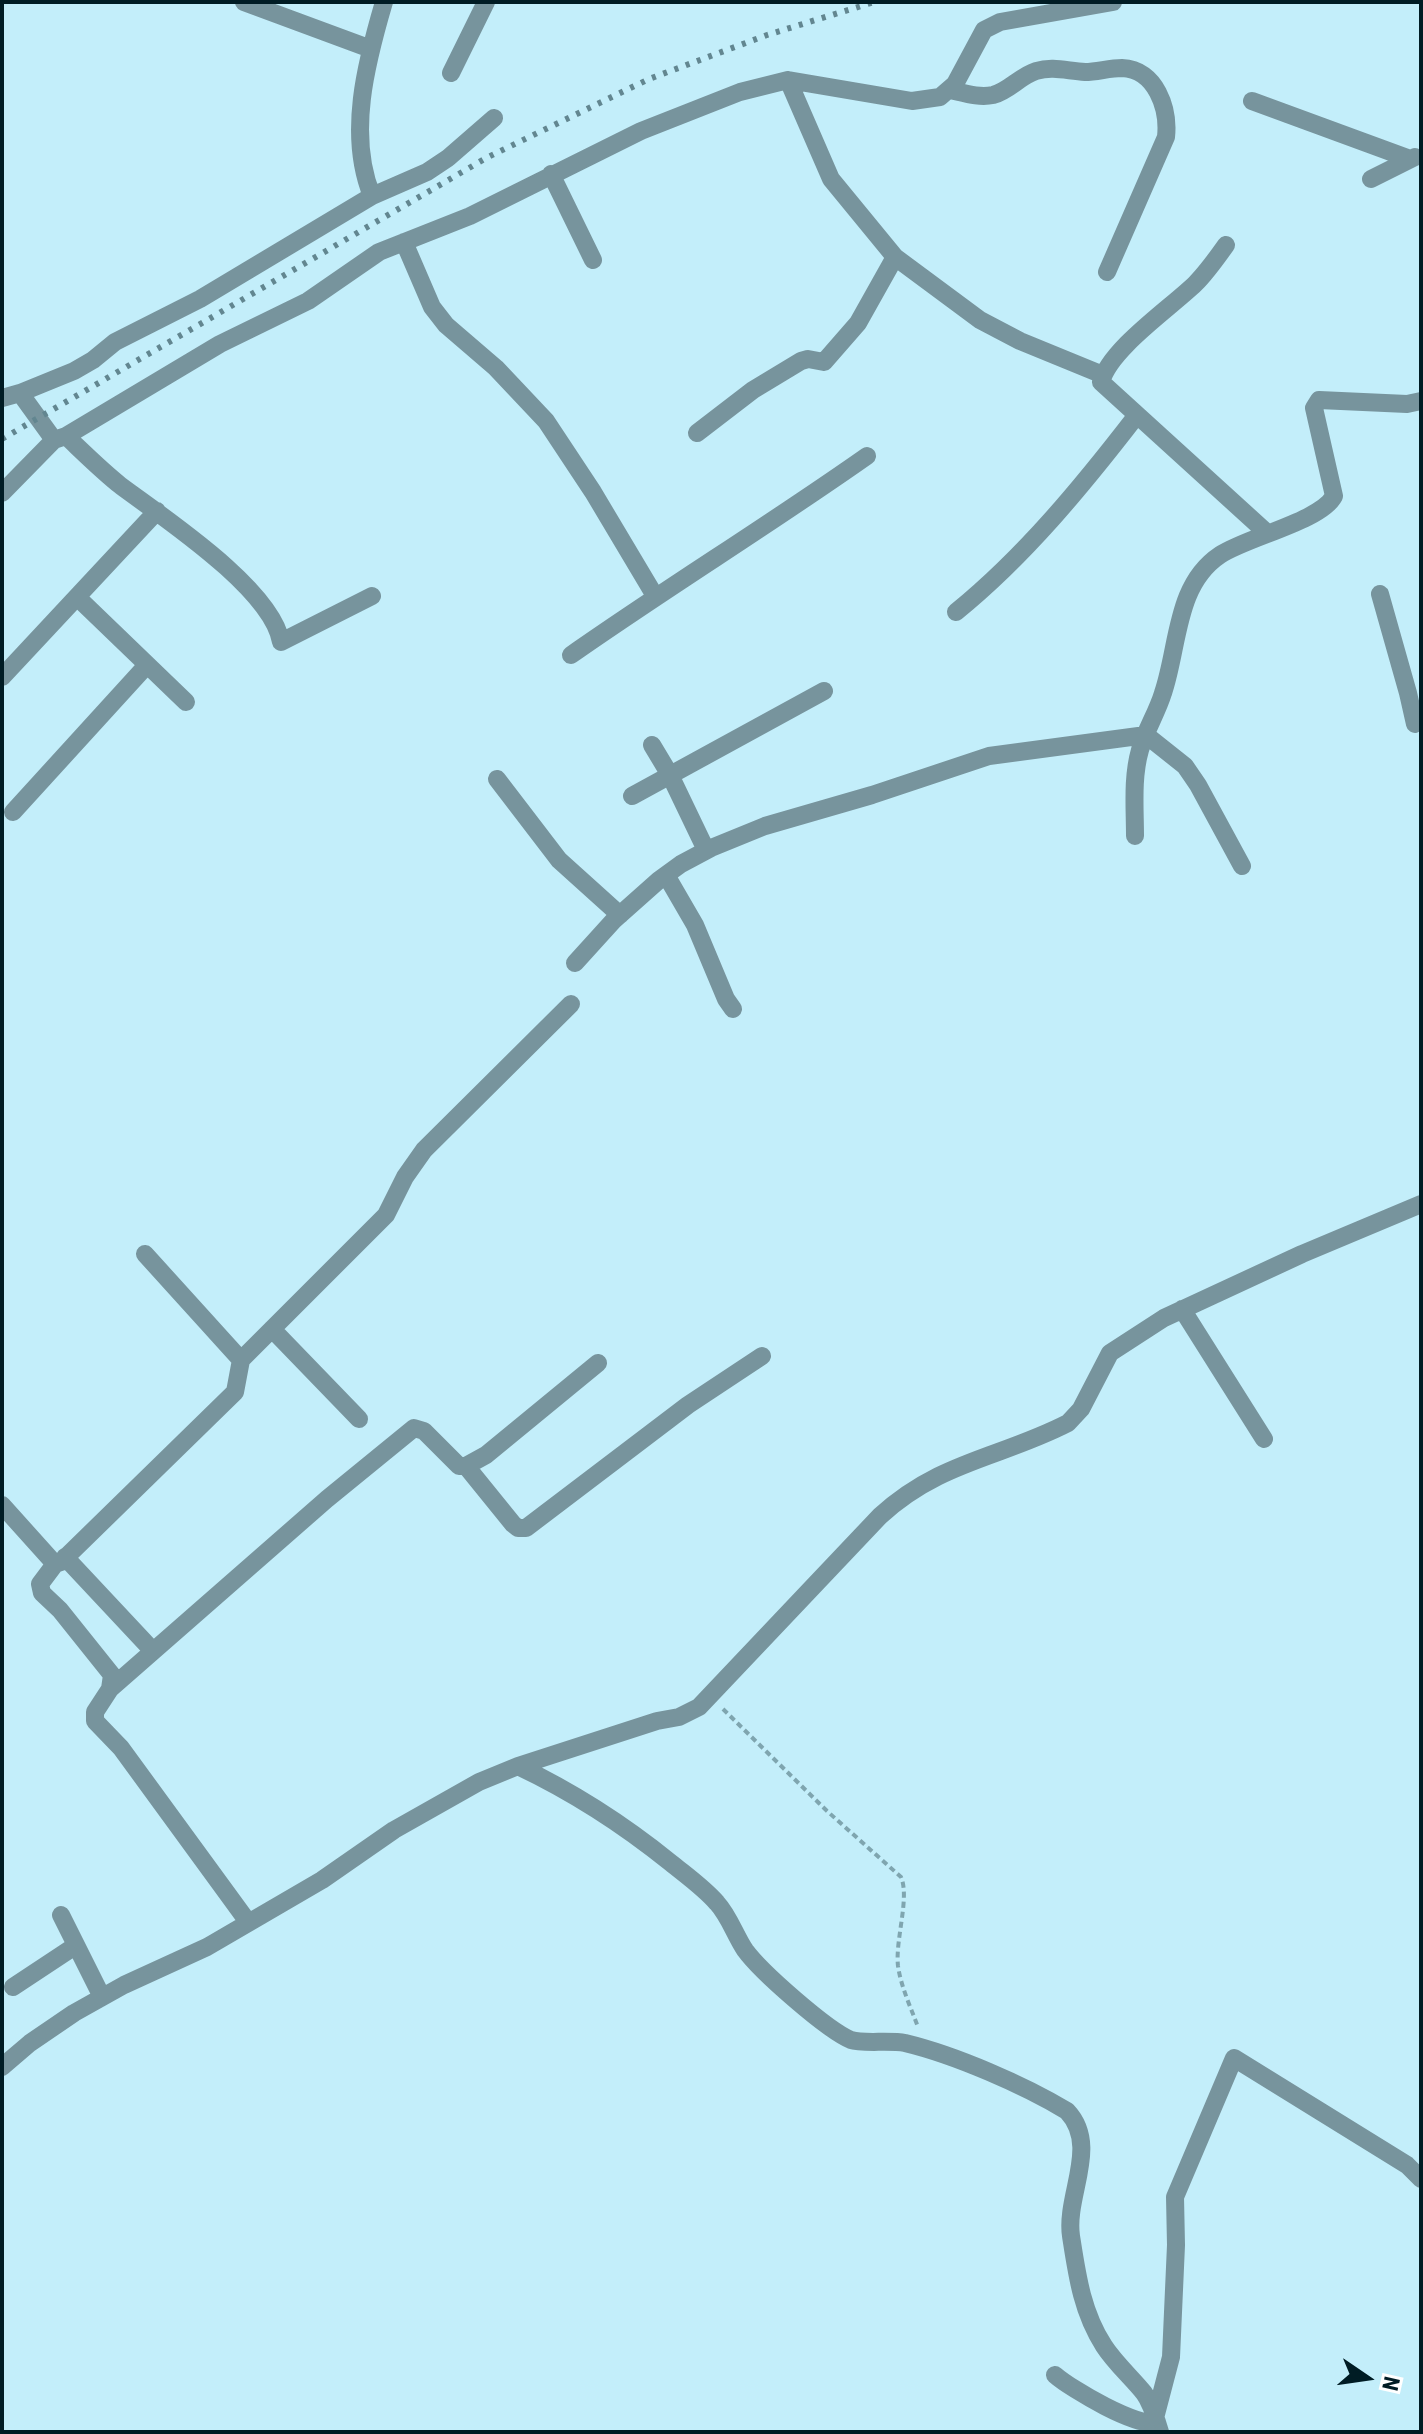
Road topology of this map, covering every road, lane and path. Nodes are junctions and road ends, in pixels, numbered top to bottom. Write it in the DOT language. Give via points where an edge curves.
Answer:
graph roads {
  1 [pos="244,2"];
  2 [pos="384,2"];
  3 [pos="486,2"];
  4 [pos="1113,2"];
  5 [pos="371,49"];
  6 [pos="451,73"];
  7 [pos="788,80"];
  8 [pos="950,90"];
  9 [pos="1252,101"];
  10 [pos="494,118"];
  11 [pos="1415,156"];
  12 [pos="551,174"];
  13 [pos="1371,179"];
  14 [pos="372,196"];
  15 [pos="404,242"];
  16 [pos="1226,245"];
  17 [pos="895,257"];
  18 [pos="593,260"];
  19 [pos="1107,272"];
  20 [pos="1103,375"];
  21 [pos="11,396"];
  22 [pos="1421,401"];
  23 [pos="1137,415"];
  24 [pos="697,433"];
  25 [pos="60,438"];
  26 [pos="867,456"];
  27 [pos="2,493"];
  28 [pos="157,511"];
  29 [pos="1267,533"];
  30 [pos="1380,594"];
  31 [pos="372,596"];
  32 [pos="655,596"];
  33 [pos="77,597"];
  34 [pos="956,612"];
  35 [pos="571,655"];
  36 [pos="147,665"];
  37 [pos="2,677"];
  38 [pos="824,691"];
  39 [pos="1415,692"];
  40 [pos="186,702"];
  41 [pos="1415,724"];
  42 [pos="1146,735"];
  43 [pos="652,745"];
  44 [pos="670,775"];
  45 [pos="497,779"];
  46 [pos="632,796"];
  47 [pos="13,812"];
  48 [pos="1135,836"];
  49 [pos="706,850"];
  50 [pos="1242,866"];
  51 [pos="666,875"];
  52 [pos="620,915"];
  53 [pos="575,963"];
  54 [pos="571,1004"];
  55 [pos="733,1009"];
  56 [pos="1421,1204"];
  57 [pos="145,1254"];
  58 [pos="1182,1309"];
  59 [pos="272,1329"];
  60 [pos="762,1356"];
  61 [pos="241,1360"];
  62 [pos="598,1363"];
  63 [pos="359,1419"];
  64 [pos="1264,1439"];
  65 [pos="466,1466"];
  66 [pos="2,1505"];
  67 [pos="60,1561"];
  68 [pos="153,1651"];
  69 [pos="110,1689"];
  70 [pos="711,1695"];
  71 [pos="518,1766"];
  72 [pos="61,1915"];
  73 [pos="248,1922"];
  74 [pos="75,1946"];
  75 [pos="13,1987"];
  76 [pos="102,1997"];
  77 [pos="932,2053"];
  78 [pos="2,2067"];
  79 [pos="1421,2179"];
  80 [pos="1055,2375"];
  81 [pos="1157,2424"];
  1 -- 5 [label="street"];
  2 -- 5 [label="street"];
  3 -- 6 [label="street"];
  4 -- 8 [label="street" via="1000,22 984,30"];
  5 -- 14 [label="street" via="360,155"];
  7 -- 8 [label="street" via="912,101"];
  7 -- 12 [label="street" via="740,92 641,131"];
  7 -- 17 [label="street" via="831,179"];
  8 -- 19 [label="street" via="991,96 1048,68 1124,68 1147,78 1159,93 1166,137"];
  9 -- 11 [label="street"];
  10 -- 14 [label="street" via="436,166"];
  11 -- 13 [label="street"];
  12 -- 15 [label="street" via="470,216"];
  12 -- 18 [label="street"];
  14 -- 21 [label="street" via="200,299 115,342 74,371"];
  15 -- 25 [label="street"];
  15 -- 32 [label="street" via="432,307 546,421"];
  16 -- 20 [label="street" via="1196,282 1120,351"];
  17 -- 20 [label="street" via="980,320"];
  17 -- 24 [label="street" via="858,323 824,362 801,361"];
  20 -- 23 [label="street" via="1101,382"];
  21 -- 25 [label="street"];
  22 -- 29 [label="street" via="1319,400 1314,408 1334,496 1316,512"];
  23 -- 29 [label="street"];
  23 -- 34 [label="street" via="1047,523"];
  25 -- 27 [label="street"];
  25 -- 28 [label="street"];
  26 -- 32 [label="street"];
  28 -- 31 [label="street" via="252,591 267,609 281,642"];
  28 -- 33 [label="street"];
  29 -- 42 [label="street" via="1219,556 1199,573 1186,597 1163,693"];
  30 -- 39 [label="street"];
  32 -- 35 [label="street"];
  33 -- 36 [label="street"];
  33 -- 37 [label="street"];
  36 -- 40 [label="street"];
  36 -- 47 [label="street"];
  38 -- 44 [label="street"];
  39 -- 41 [label="street"];
  42 -- 48 [label="street" via="1135,778"];
  42 -- 49 [label="street" via="989,756 765,826"];
  42 -- 50 [label="street" via="1192,775"];
  43 -- 44 [label="street"];
  44 -- 46 [label="street"];
  44 -- 49 [label="street"];
  45 -- 52 [label="street" via="559,860"];
  49 -- 51 [label="street"];
  51 -- 52 [label="street"];
  51 -- 55 [label="street"];
  52 -- 53 [label="street"];
  54 -- 59 [label="street" via="424,1150 386,1215"];
  56 -- 58 [label="street"];
  57 -- 61 [label="street"];
  58 -- 64 [label="street"];
  58 -- 70 [label="street" via="1110,1353 1068,1423 961,1464 891,1506"];
  59 -- 61 [label="street"];
  59 -- 63 [label="street"];
  60 -- 65 [label="street" via="526,1528 513,1524"];
  61 -- 67 [label="street" via="235,1392"];
  62 -- 65 [label="street"];
  65 -- 68 [label="street" via="459,1466 424,1431 414,1428"];
  66 -- 67 [label="street"];
  67 -- 68 [label="street"];
  67 -- 69 [label="street" via="40,1584 42,1593 112,1675"];
  68 -- 69 [label="street"];
  69 -- 73 [label="street" via="95,1721 121,1748"];
  70 -- 71 [label="street" via="679,1717"];
  70 -- 77 [label="path" via="901,1877 898,1966"];
  71 -- 73 [label="street" via="394,1830"];
  71 -- 77 [label="street" via="617,1821 702,1887 760,1966 792,1997 853,2041 888,2040"];
  72 -- 74 [label="street"];
  73 -- 76 [label="street"];
  74 -- 75 [label="street"];
  74 -- 76 [label="street"];
  76 -- 78 [label="street"];
  77 -- 81 [label="street" via="1010,2083 1073,2117 1082,2146 1071,2235 1082,2303 1104,2346 1145,2394"];
  79 -- 81 [label="street" via="1407,2165 1234,2058 1175,2197 1171,2357"];
  80 -- 81 [label="street" via="1076,2392 1136,2421"];
}
